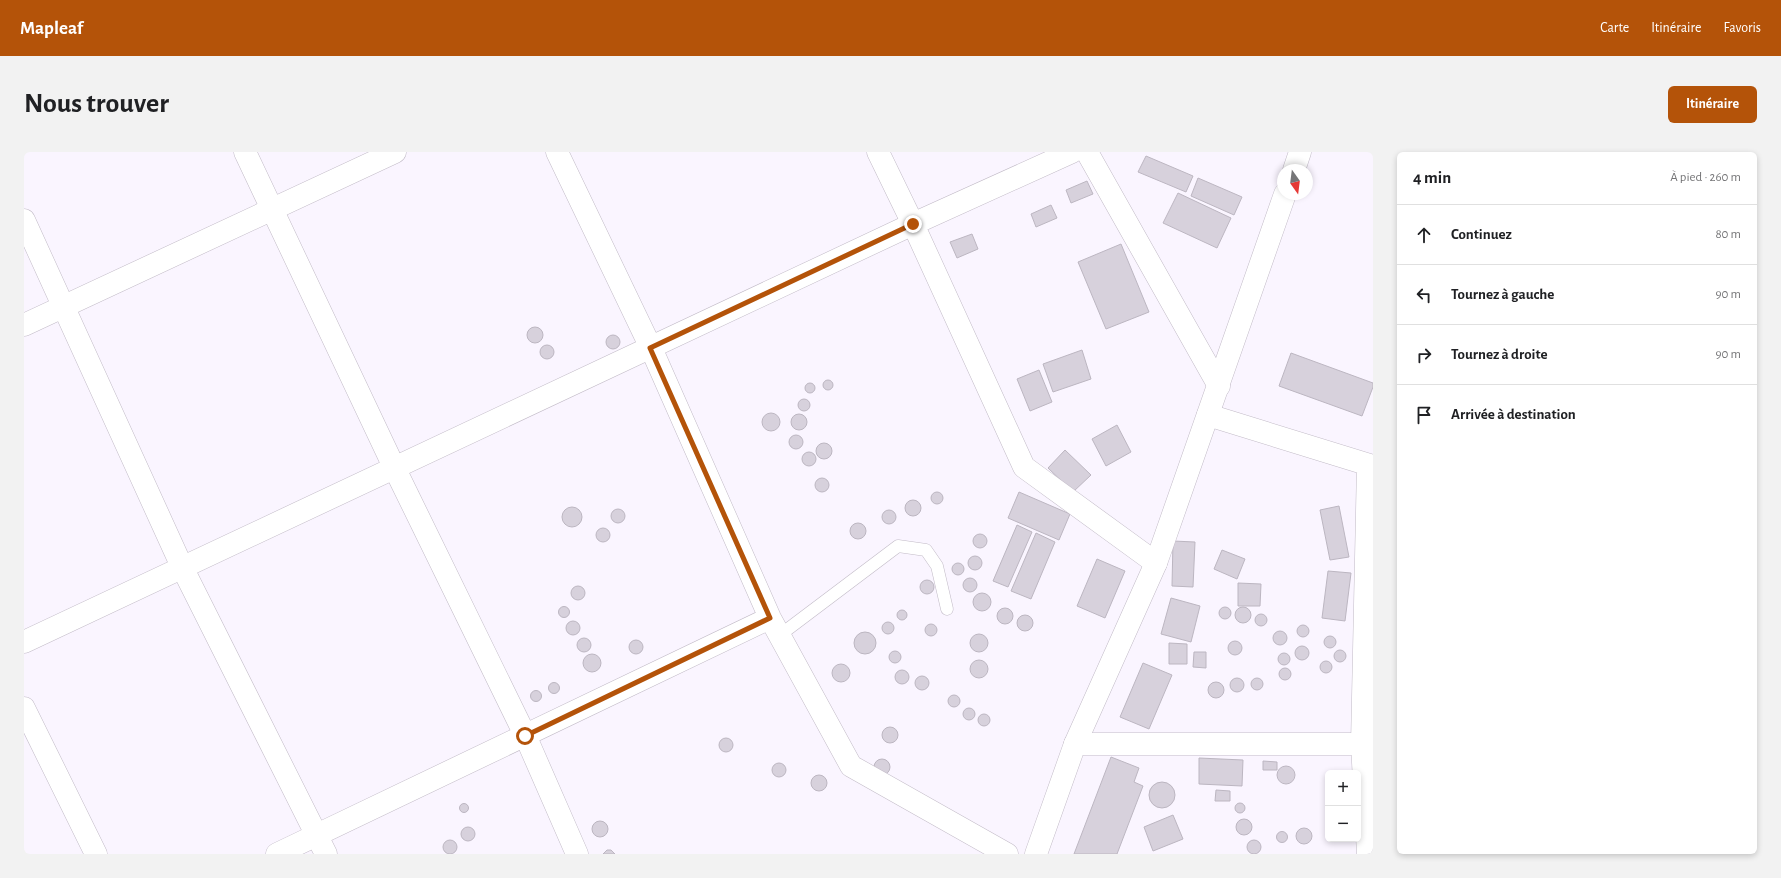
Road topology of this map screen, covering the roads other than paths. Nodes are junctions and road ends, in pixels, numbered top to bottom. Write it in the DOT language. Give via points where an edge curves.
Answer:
graph roads {
  1 [pos="245,152"];
  2 [pos="396,152"];
  3 [pos="557,152"];
  4 [pos="878,152"];
  5 [pos="1072,152"];
  6 [pos="1087,152"];
  7 [pos="1300,152"];
  8 [pos="1296,164"];
  9 [pos="1283,200"];
  10 [pos="271,209"];
  11 [pos="24,220"];
  12 [pos="913,224"];
  13 [pos="64,307"];
  14 [pos="24,325"];
  15 [pos="650,348"];
  16 [pos="1219,386"];
  17 [pos="1208,415"];
  18 [pos="1370,466"];
  19 [pos="394,467"];
  20 [pos="1156,563"];
  21 [pos="183,569"];
  22 [pos="948,609"];
  23 [pos="775,627"];
  24 [pos="24,642"];
  25 [pos="24,708"];
  26 [pos="525,736"];
  27 [pos="1075,744"];
  28 [pos="1368,744"];
  29 [pos="317,834"];
  30 [pos="96,854"];
  31 [pos="277,854"];
  32 [pos="326,854"];
  33 [pos="577,854"];
  34 [pos="1007,854"];
  35 [pos="1036,854"];
  36 [pos="1368,854"];
  1 -- 10 [label="street"];
  2 -- 10 [label="street"];
  3 -- 15 [label="street"];
  4 -- 12 [label="street"];
  5 -- 12 [label="street"];
  6 -- 16 [label="street"];
  7 -- 8 [label="street"];
  9 -- 16 [label="street"];
  10 -- 13 [label="street"];
  10 -- 19 [label="street"];
  11 -- 13 [label="street"];
  12 -- 15 [label="street"];
  12 -- 20 [label="street" via="1024,468"];
  13 -- 14 [label="street"];
  13 -- 21 [label="street"];
  15 -- 19 [label="street"];
  15 -- 23 [label="street"];
  16 -- 17 [label="street"];
  17 -- 18 [label="street"];
  17 -- 20 [label="street"];
  18 -- 28 [label="street"];
  19 -- 21 [label="street"];
  19 -- 26 [label="street"];
  20 -- 27 [label="street"];
  21 -- 24 [label="street"];
  21 -- 29 [label="street"];
  22 -- 23 [label="lane" via="937,566 926,550 898,546"];
  23 -- 26 [label="street"];
  23 -- 34 [label="street" via="851,766"];
  25 -- 30 [label="street"];
  26 -- 29 [label="street"];
  26 -- 33 [label="street"];
  27 -- 28 [label="street"];
  27 -- 35 [label="street"];
  28 -- 36 [label="street"];
  29 -- 31 [label="street"];
  29 -- 32 [label="street"];
}
